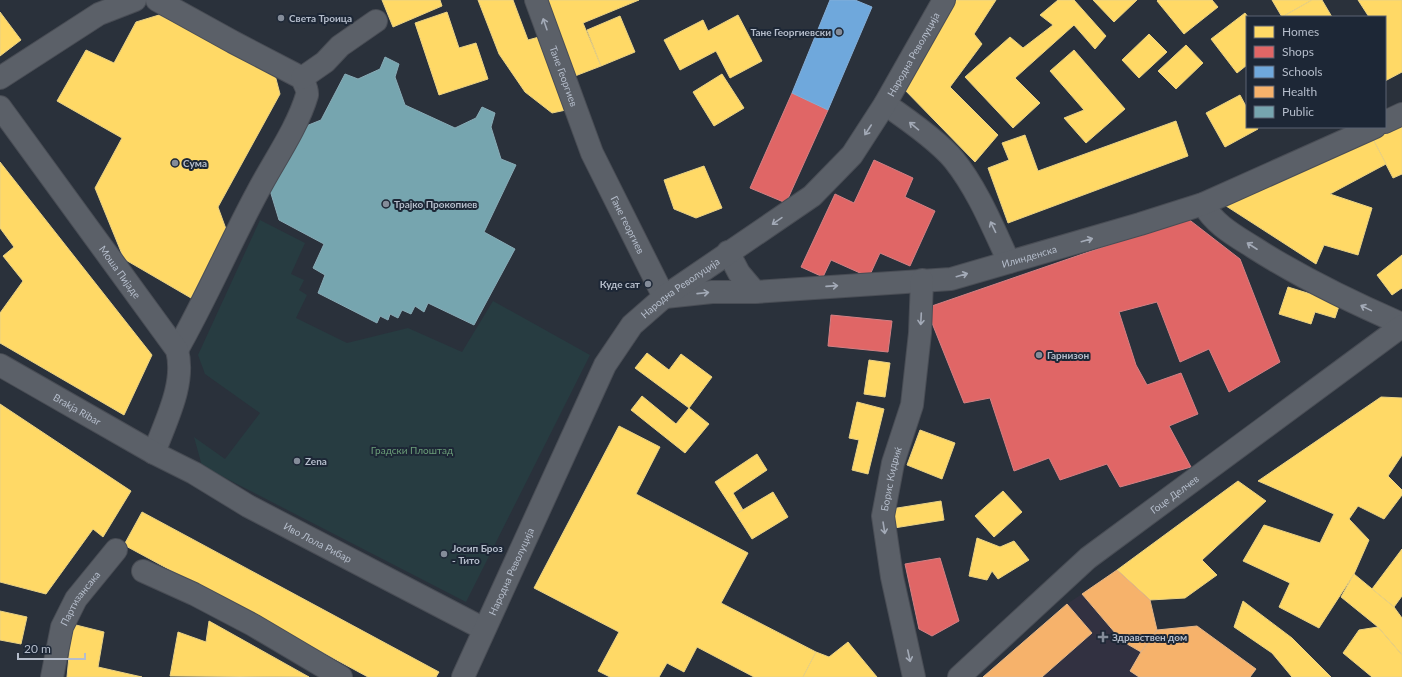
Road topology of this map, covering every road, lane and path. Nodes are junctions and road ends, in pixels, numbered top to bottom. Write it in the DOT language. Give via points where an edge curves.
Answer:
graph roads {
  1 [pos="135,0"];
  2 [pos="157,0"];
  3 [pos="536,0"];
  4 [pos="944,0"];
  5 [pos="376,21"];
  6 [pos="0,78"];
  7 [pos="302,78"];
  8 [pos="885,104"];
  9 [pos="0,107"];
  10 [pos="1402,114"];
  11 [pos="1386,122"];
  12 [pos="1373,128"];
  13 [pos="592,153"];
  14 [pos="1203,204"];
  15 [pos="728,252"];
  16 [pos="1009,262"];
  17 [pos="922,280"];
  18 [pos="755,292"];
  19 [pos="664,297"];
  20 [pos="1402,325"];
  21 [pos="177,350"];
  22 [pos="0,365"];
  23 [pos="154,453"];
  24 [pos="116,550"];
  25 [pos="143,571"];
  26 [pos="484,628"];
  27 [pos="52,677"];
  28 [pos="341,677"];
  29 [pos="463,677"];
  30 [pos="914,677"];
  31 [pos="959,677"];
  1 -- 6 [label="street" via="99,14"];
  2 -- 7 [label="street"];
  13 -- 3 [label="street, Тане Георгиев, one-way"];
  4 -- 8 [label="street, Народна Револуција"];
  5 -- 7 [label="street" via="340,46 325,62"];
  7 -- 21 [label="street" via="308,93 302,110 257,192 199,312"];
  8 -- 15 [label="street, Народна Револуција, one-way" via="852,155 812,196"];
  16 -- 8 [label="street, one-way" via="970,184 953,159"];
  9 -- 21 [label="street, Моша Пијаде"];
  10 -- 11 [label="street"];
  12 -- 14 [label="street, Илинденска"];
  13 -- 19 [label="street, Гане георгиев"];
  16 -- 14 [label="street, Илинденска, one-way"];
  20 -- 14 [label="street, one-way" via="1282,265 1212,218"];
  15 -- 18 [label="street" via="739,273"];
  15 -- 19 [label="street, Народна Револуција"];
  17 -- 16 [label="street, Илинденска, one-way" via="951,278"];
  18 -- 17 [label="street, Илинденска, one-way"];
  17 -- 30 [label="street, Борис Кидриќ, one-way" via="920,333 912,405 893,463 883,516 892,577"];
  19 -- 18 [label="street, Илинденска, one-way" via="712,292"];
  19 -- 26 [label="street, Народна Револуција" via="632,325 605,365"];
  20 -- 31 [label="street, Гоце Делчев" via="1088,558"];
  21 -- 23 [label="street, Моша Пијаде" via="180,370 173,402"];
  22 -- 23 [label="street, Brakja Ribar"];
  23 -- 26 [label="street, Иво Лола Рибар" via="194,473 248,506"];
  24 -- 27 [label="street, Партизансака" via="76,599 62,627"];
  25 -- 28 [label="street" via="253,625"];
  26 -- 29 [label="street, Народна Револуција"];
}
